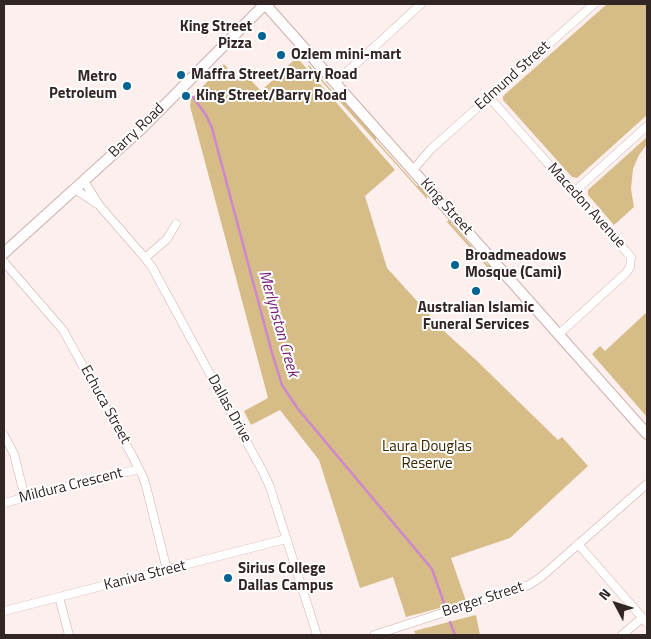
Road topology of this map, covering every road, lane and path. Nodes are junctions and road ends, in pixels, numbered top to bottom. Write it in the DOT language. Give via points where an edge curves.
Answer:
graph roads {
  1 [pos="265,4"];
  2 [pos="421,4"];
  3 [pos="594,4"];
  4 [pos="335,83"];
  5 [pos="489,97"];
  6 [pos="647,126"];
  7 [pos="410,167"];
  8 [pos="84,181"];
  9 [pos="74,190"];
  10 [pos="574,192"];
  11 [pos="99,205"];
  12 [pos="176,224"];
  13 [pos="4,253"];
  14 [pos="145,258"];
  15 [pos="4,262"];
  16 [pos="558,334"];
  17 [pos="647,434"];
  18 [pos="4,435"];
  19 [pos="139,469"];
  20 [pos="647,484"];
  21 [pos="25,498"];
  22 [pos="4,503"];
  23 [pos="286,539"];
  24 [pos="578,544"];
  25 [pos="167,570"];
  26 [pos="59,597"];
  27 [pos="4,612"];
  28 [pos="645,621"];
  29 [pos="68,635"];
  30 [pos="317,635"];
  31 [pos="374,635"];
  32 [pos="622,635"];
  1 -- 4 [label="street, King Street"];
  1 -- 8 [label="street, Barry Road" via="142,128"];
  2 -- 4 [label="street"];
  3 -- 5 [label="street, Edmund Street"];
  4 -- 7 [label="street, King Street"];
  5 -- 7 [label="street, Edmund Street"];
  5 -- 10 [label="street, Macedon Avenue"];
  6 -- 10 [label="street"];
  7 -- 16 [label="street, King Street"];
  8 -- 9 [label="street, Barry Road"];
  8 -- 11 [label="street, Dallas Drive"];
  9 -- 11 [label="street, Dallas Drive"];
  9 -- 13 [label="street, Barry Road"];
  10 -- 16 [label="street, Macedon Avenue" via="628,253 631,263 626,273"];
  11 -- 14 [label="street, Dallas Drive"];
  12 -- 14 [label="street" via="167,239"];
  14 -- 23 [label="street, Dallas Drive" via="264,475"];
  15 -- 19 [label="street, Echuca Street" via="63,330"];
  16 -- 17 [label="street, King Street"];
  18 -- 21 [label="street" via="13,451"];
  19 -- 21 [label="street, Mildura Crescent"];
  19 -- 25 [label="street, Echuca Street"];
  20 -- 24 [label="street, Berger Street"];
  21 -- 22 [label="street, Mildura Crescent"];
  23 -- 25 [label="street, Kaniva Street"];
  23 -- 30 [label="street, Dallas Drive"];
  24 -- 28 [label="street"];
  24 -- 31 [label="street, Berger Street" via="529,585"];
  25 -- 26 [label="street, Kaniva Street"];
  26 -- 27 [label="street, Kaniva Street"];
  26 -- 29 [label="street"];
  28 -- 32 [label="street"];
}
